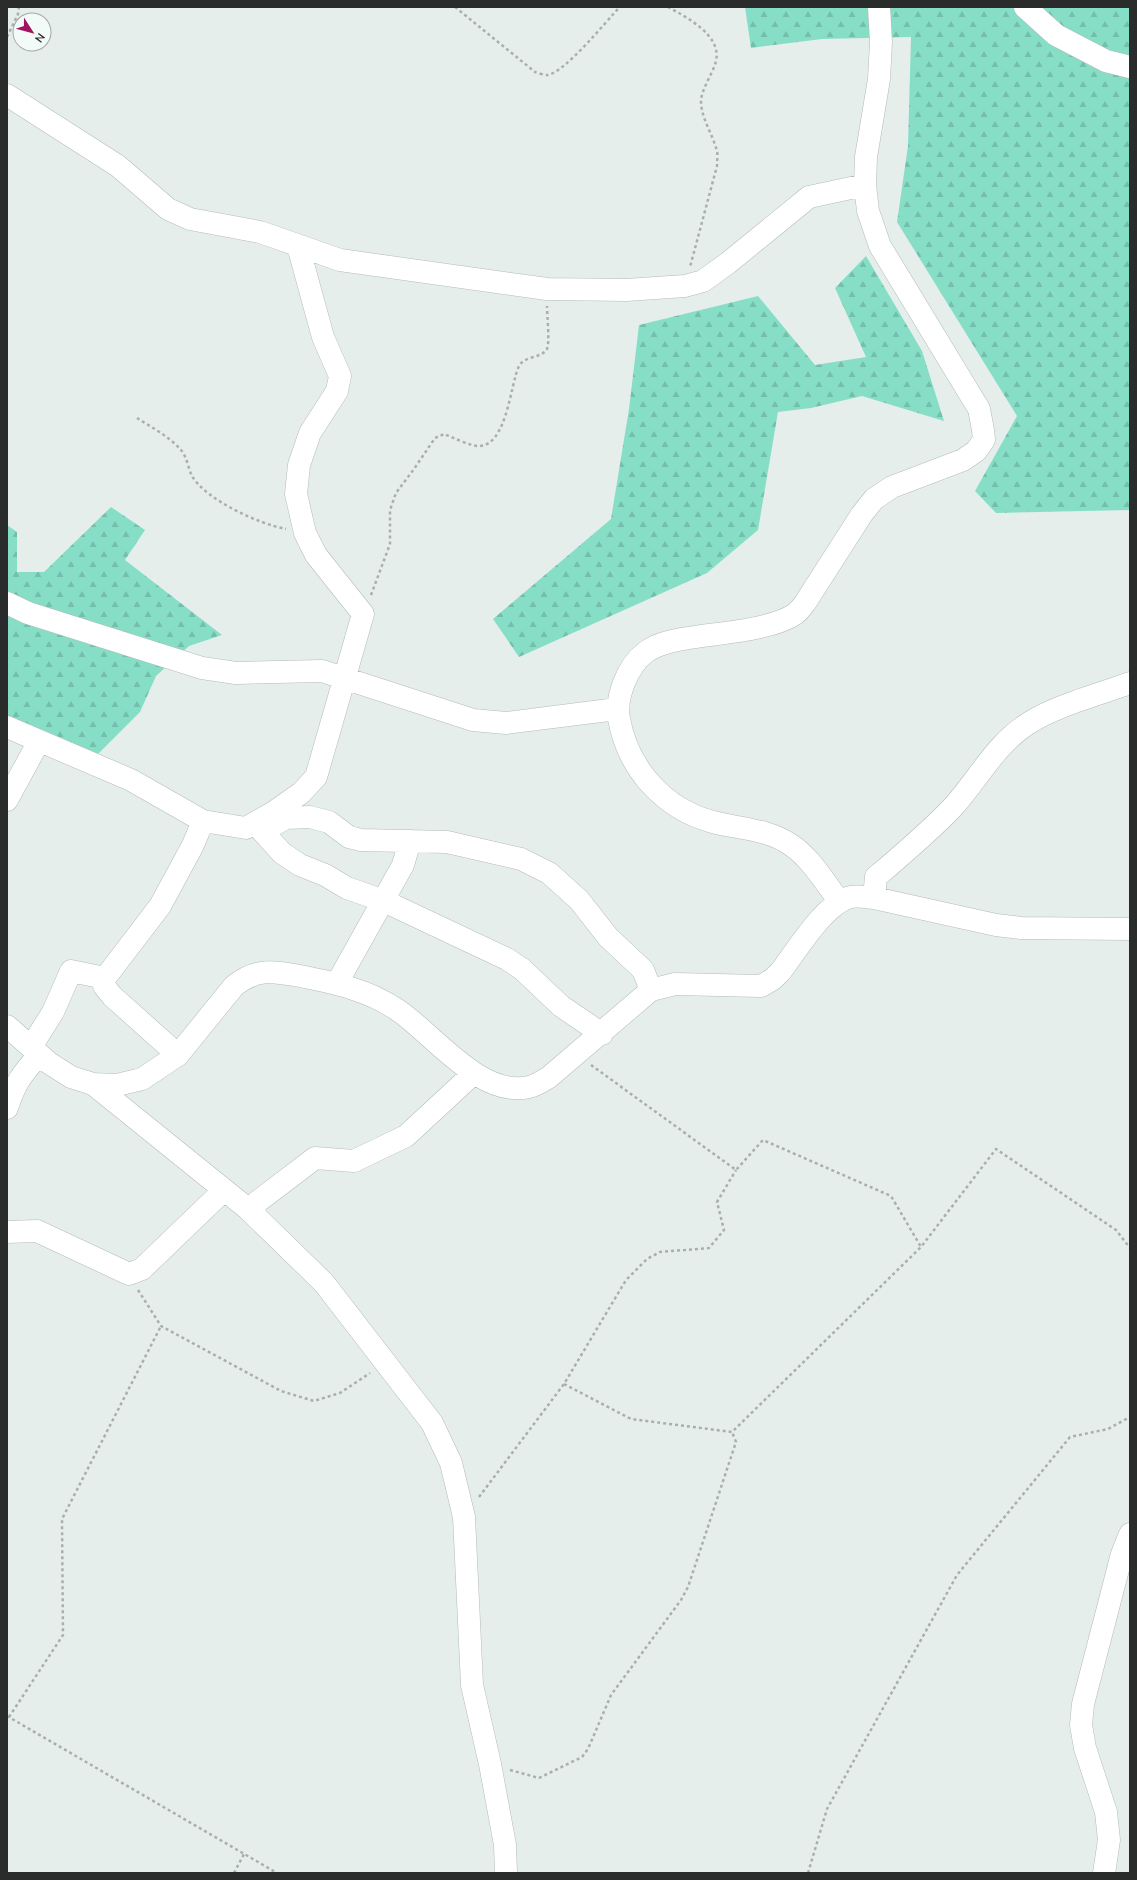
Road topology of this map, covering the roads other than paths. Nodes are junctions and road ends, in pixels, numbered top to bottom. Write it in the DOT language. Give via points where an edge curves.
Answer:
graph roads {
  1 [pos="879,7"];
  2 [pos="1026,7"];
  3 [pos="1130,67"];
  4 [pos="7,95"];
  5 [pos="865,185"];
  6 [pos="298,246"];
  7 [pos="7,603"];
  8 [pos="346,678"];
  9 [pos="1130,683"];
  10 [pos="617,709"];
  11 [pos="7,727"];
  12 [pos="39,741"];
  13 [pos="7,800"];
  14 [pos="203,820"];
  15 [pos="254,829"];
  16 [pos="410,841"];
  17 [pos="874,898"];
  18 [pos="384,901"];
  19 [pos="840,902"];
  20 [pos="1130,929"];
  21 [pos="105,978"];
  22 [pos="337,983"];
  23 [pos="651,990"];
  24 [pos="7,1026"];
  25 [pos="602,1034"];
  26 [pos="35,1051"];
  27 [pos="178,1056"];
  28 [pos="474,1073"];
  29 [pos="93,1084"];
  30 [pos="7,1108"];
  31 [pos="223,1191"];
  32 [pos="248,1209"];
  33 [pos="7,1232"];
  34 [pos="1130,1534"];
  35 [pos="506,1873"];
  36 [pos="1104,1873"];
  1 -- 5 [label="street" via="879,79 866,157"];
  2 -- 3 [label="street" via="1056,35 1106,61"];
  4 -- 6 [label="street" via="118,166 168,209 190,220 260,232"];
  5 -- 6 [label="street" via="809,197 703,281 685,286 626,290 547,289 340,260"];
  5 -- 10 [label="street" via="868,211 880,246 979,409 984,440 976,451 963,460 903,482 874,499 805,604 795,614 782,621 756,627 681,639 646,652 622,685"];
  6 -- 8 [label="street" via="323,336 340,376 337,390 310,433 299,465 296,494 305,533 316,555 363,614"];
  7 -- 8 [label="street" via="28,613 202,668 236,673 322,671"];
  8 -- 10 [label="street" via="473,720 506,722"];
  8 -- 15 [label="street" via="316,777 301,793"];
  9 -- 17 [label="street" via="1048,713 1009,738 953,807 923,837 876,877"];
  10 -- 19 [label="street" via="621,731 635,765 663,797 700,818 762,831 792,845 804,856"];
  11 -- 12 [label="street"];
  12 -- 13 [label="street"];
  12 -- 14 [label="street" via="131,780"];
  14 -- 15 [label="street"];
  14 -- 21 [label="street" via="193,845 160,906"];
  15 -- 16 [label="street" via="286,818 310,817 329,822 349,837 362,840"];
  15 -- 18 [label="street" via="300,865 326,875 347,888"];
  16 -- 18 [label="street" via="403,865"];
  16 -- 23 [label="street" via="447,842 514,857 549,873 579,900 608,937 643,970"];
  17 -- 19 [label="street" via="860,896"];
  17 -- 20 [label="street" via="996,925 1021,928"];
  18 -- 22 [label="street"];
  18 -- 25 [label="street" via="506,959 522,969 561,1006"];
  19 -- 23 [label="street" via="825,913 773,979 761,986 675,984"];
  21 -- 26 [label="street" via="71,971"];
  21 -- 27 [label="street" via="104,986 112,996"];
  22 -- 27 [label="street" via="279,972 259,972 245,977 234,986"];
  22 -- 28 [label="street" via="362,991 399,1011"];
  23 -- 25 [label="street"];
  24 -- 26 [label="street"];
  25 -- 28 [label="street" via="548,1078 530,1087 514,1088 491,1083"];
  26 -- 29 [label="street" via="48,1063 71,1077"];
  26 -- 30 [label="street" via="14,1088"];
  27 -- 29 [label="street" via="142,1079 116,1085"];
  28 -- 32 [label="street" via="406,1136 354,1161 315,1158"];
  29 -- 31 [label="street"];
  31 -- 32 [label="street"];
  31 -- 33 [label="street" via="142,1270 128,1274 37,1231"];
  32 -- 35 [label="street" via="324,1283 432,1423 450,1463 464,1517 472,1685 505,1846"];
  34 -- 36 [label="street" via="1122,1554 1083,1704 1081,1725 1084,1748 1106,1812 1109,1840"];
}
